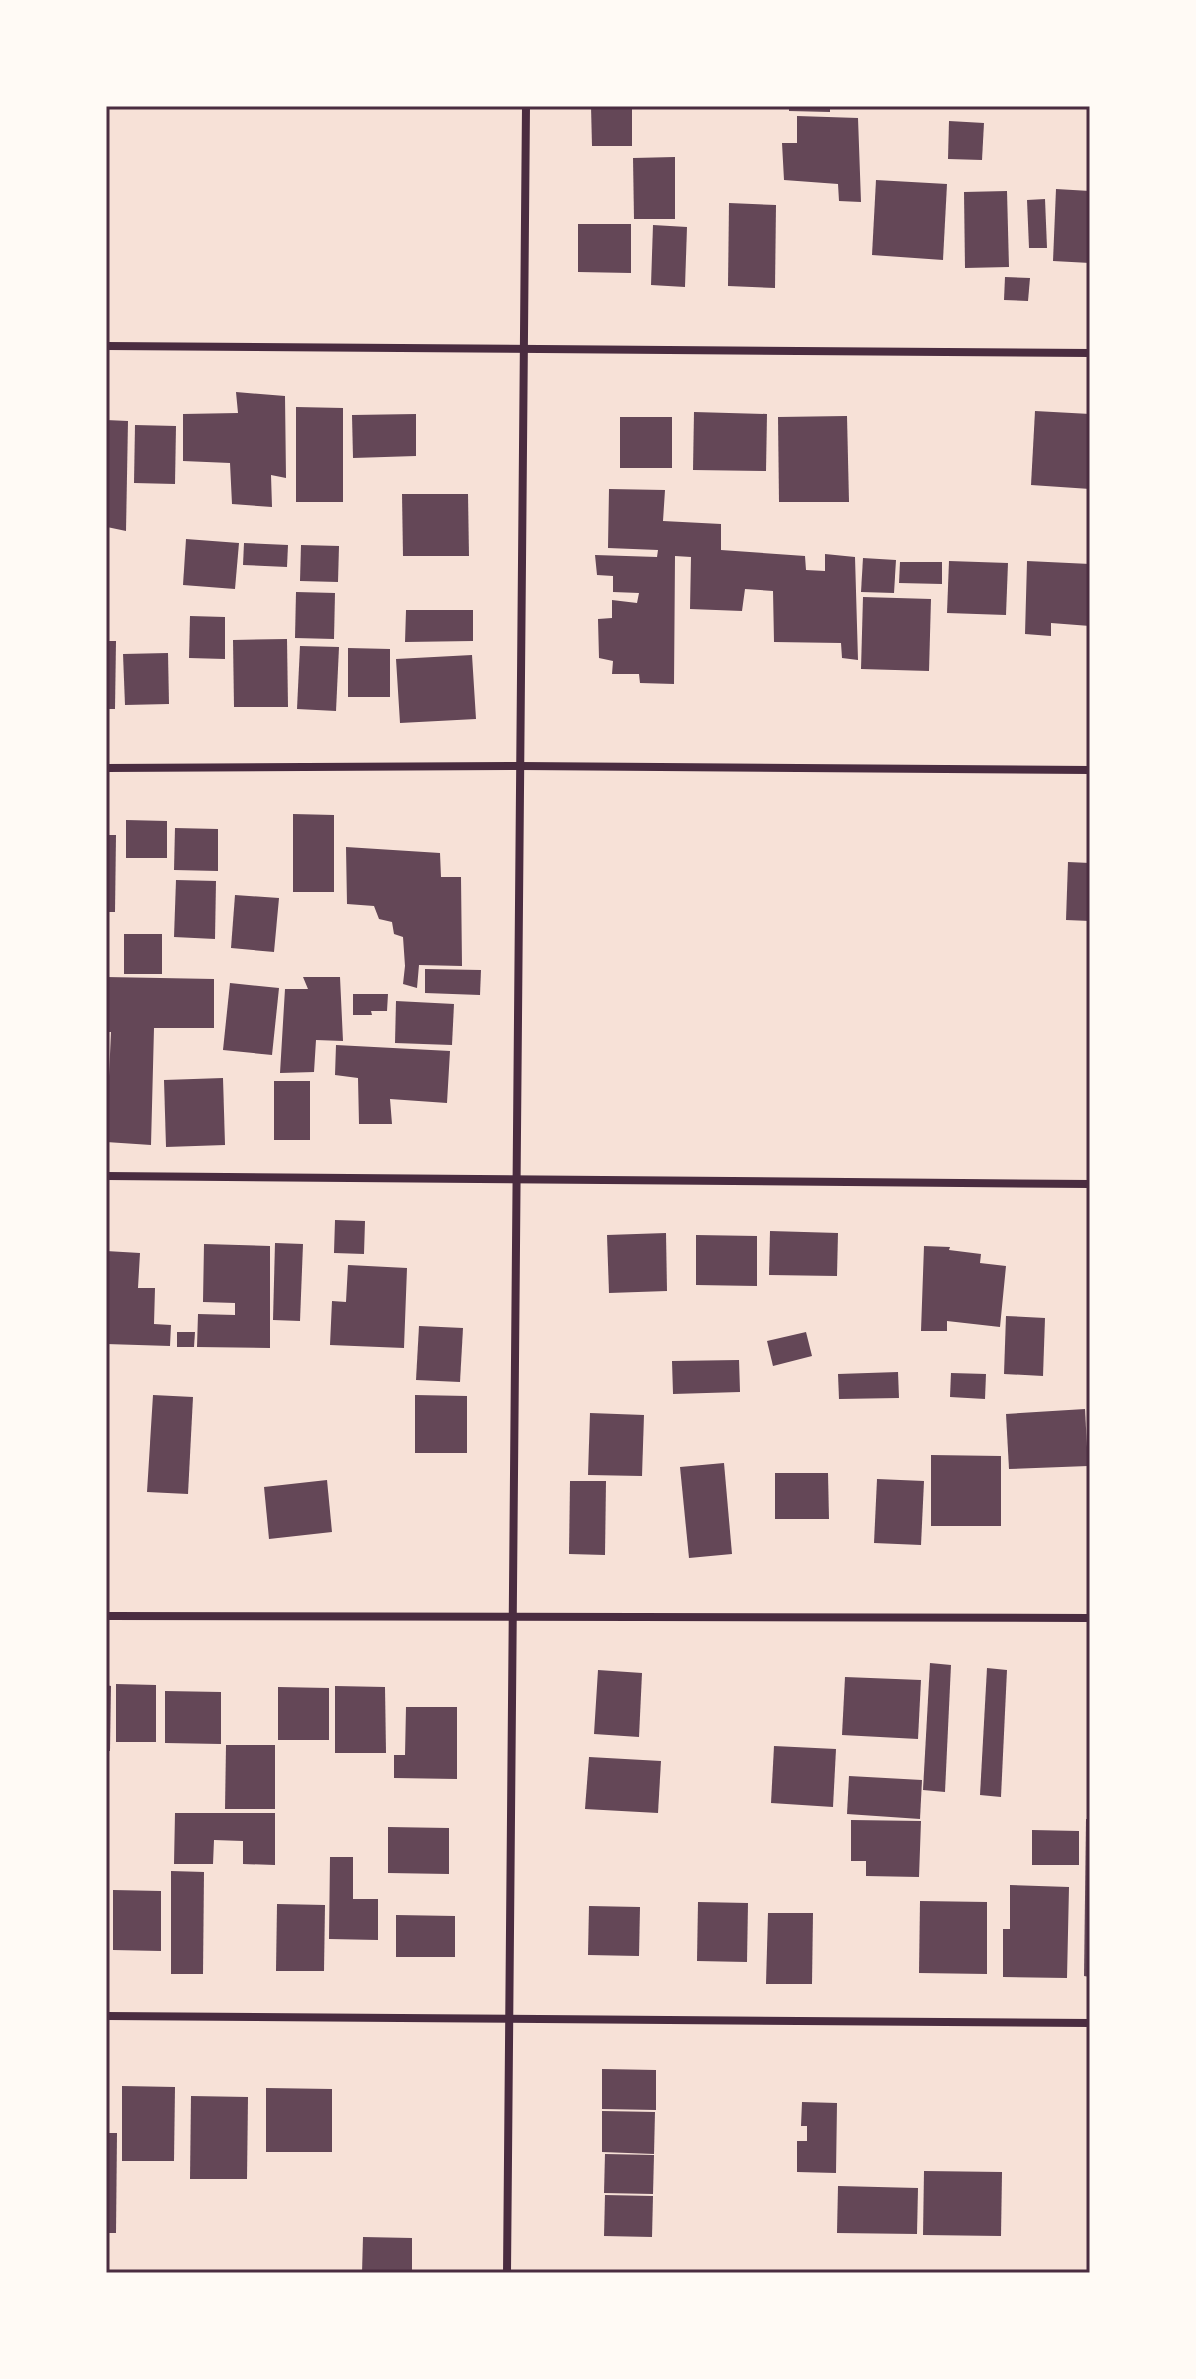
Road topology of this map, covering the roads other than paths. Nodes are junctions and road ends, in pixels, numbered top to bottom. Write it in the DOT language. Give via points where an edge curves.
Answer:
graph roads {
  1 [pos="526,106"];
  2 [pos="106,346"];
  3 [pos="524,349"];
  4 [pos="1090,353"];
  5 [pos="520,766"];
  6 [pos="106,768"];
  7 [pos="1090,770"];
  8 [pos="106,1176"];
  9 [pos="517,1179"];
  10 [pos="1090,1184"];
  11 [pos="106,1616"];
  12 [pos="512,1617"];
  13 [pos="1090,1618"];
  14 [pos="106,2016"];
  15 [pos="509,2017"];
  16 [pos="1090,2023"];
  17 [pos="507,2273"];
  1 -- 3 [label="street"];
  2 -- 3 [label="street"];
  3 -- 4 [label="street"];
  3 -- 5 [label="street"];
  5 -- 6 [label="street"];
  5 -- 7 [label="street"];
  5 -- 9 [label="street"];
  8 -- 9 [label="street"];
  9 -- 10 [label="street"];
  9 -- 12 [label="street"];
  11 -- 12 [label="street"];
  12 -- 13 [label="street"];
  12 -- 15 [label="street"];
  14 -- 15 [label="street"];
  15 -- 16 [label="street"];
  15 -- 17 [label="street"];
}
